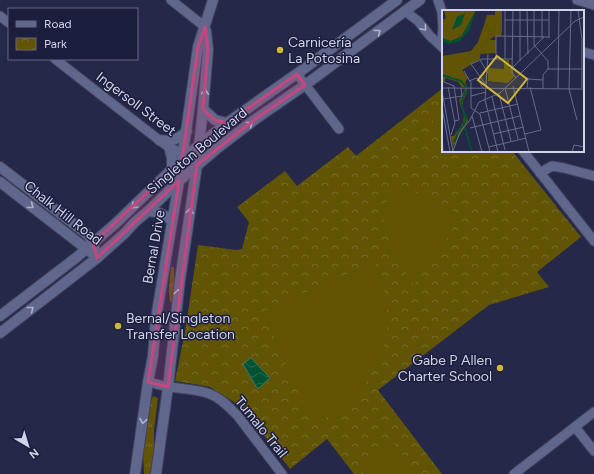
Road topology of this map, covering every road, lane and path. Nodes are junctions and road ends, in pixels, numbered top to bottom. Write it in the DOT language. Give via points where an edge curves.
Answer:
graph roads {
  1 [pos="171,0"];
  2 [pos="213,0"];
  3 [pos="397,0"];
  4 [pos="420,0"];
  5 [pos="438,0"];
  6 [pos="578,0"];
  7 [pos="594,5"];
  8 [pos="405,11"];
  9 [pos="442,12"];
  10 [pos="0,16"];
  11 [pos="8,22"];
  12 [pos="205,27"];
  13 [pos="442,47"];
  14 [pos="584,52"];
  15 [pos="594,55"];
  16 [pos="56,60"];
  17 [pos="297,74"];
  18 [pos="305,86"];
  19 [pos="203,109"];
  20 [pos="227,123"];
  21 [pos="340,129"];
  22 [pos="187,131"];
  23 [pos="158,140"];
  24 [pos="199,145"];
  25 [pos="169,147"];
  26 [pos="524,152"];
  27 [pos="183,157"];
  28 [pos="197,165"];
  29 [pos="0,166"];
  30 [pos="172,169"];
  31 [pos="540,172"];
  32 [pos="594,176"];
  33 [pos="179,181"];
  34 [pos="0,182"];
  35 [pos="148,211"];
  36 [pos="172,221"];
  37 [pos="594,241"];
  38 [pos="89,246"];
  39 [pos="97,258"];
  40 [pos="0,316"];
  41 [pos="0,333"];
  42 [pos="148,382"];
  43 [pos="168,387"];
  44 [pos="594,412"];
  45 [pos="576,427"];
  46 [pos="594,451"];
  47 [pos="137,456"];
  48 [pos="135,474"];
  49 [pos="141,474"];
  50 [pos="156,474"];
  51 [pos="282,474"];
  52 [pos="514,474"];
  1 -- 12 [label="street"];
  2 -- 12 [label="street, Bernal Drive"];
  3 -- 17 [label="street, Singleton Boulevard"];
  4 -- 8 [label="street, Singleton Boulevard"];
  5 -- 9 [label="street"];
  6 -- 7 [label="street"];
  8 -- 13 [label="street, one-way"];
  18 -- 8 [label="street, Singleton Boulevard, one-way"];
  10 -- 11 [label="street"];
  19 -- 12 [label="street, Bernal Drive, one-way" via="208,50"];
  12 -- 22 [label="street, Bernal Drive" via="198,47"];
  14 -- 15 [label="street"];
  16 -- 23 [label="street, Ingersoll Street"];
  17 -- 18 [label="street"];
  17 -- 20 [label="street, Singleton Boulevard"];
  18 -- 21 [label="street"];
  28 -- 18 [label="street, Singleton Boulevard, one-way" via="257,118"];
  19 -- 20 [label="street" via="215,120"];
  19 -- 24 [label="street, Bernal Drive"];
  20 -- 24 [label="street, Singleton Boulevard"];
  22 -- 23 [label="street" via="175,140"];
  22 -- 27 [label="street, Bernal Drive"];
  23 -- 25 [label="street, Ingersoll Street"];
  24 -- 27 [label="street, Singleton Boulevard"];
  24 -- 28 [label="street, Bernal Drive"];
  25 -- 27 [label="street, Ingersoll Street"];
  25 -- 30 [label="street"];
  26 -- 31 [label="street"];
  27 -- 30 [label="street, Singleton Boulevard"];
  27 -- 33 [label="street, Bernal Drive"];
  28 -- 33 [label="street, Singleton Boulevard"];
  43 -- 28 [label="street, Bernal Drive, one-way"];
  29 -- 38 [label="street, Chalk Hill Road" via="88,235"];
  30 -- 38 [label="street, Singleton Boulevard, one-way"];
  31 -- 32 [label="street" via="552,166"];
  31 -- 37 [label="street"];
  33 -- 35 [label="street, Singleton Boulevard"];
  33 -- 36 [label="street, Bernal Drive"];
  34 -- 38 [label="street, Chalk Hill Road, one-way"];
  35 -- 36 [label="street" via="164,214"];
  35 -- 39 [label="street, Singleton Boulevard"];
  36 -- 42 [label="street, Bernal Drive"];
  38 -- 39 [label="street, Chalk Hill Road"];
  38 -- 40 [label="street, Singleton Boulevard"];
  41 -- 39 [label="street, Singleton Boulevard, one-way"];
  42 -- 43 [label="street, Tumalo Trail"];
  42 -- 47 [label="street, Bernal Drive, one-way"];
  43 -- 50 [label="street, Bernal Drive"];
  43 -- 51 [label="street, Tumalo Trail" via="211,394 229,406"];
  44 -- 45 [label="street"];
  45 -- 46 [label="street"];
  45 -- 52 [label="street"];
  47 -- 48 [label="street, Bernal Drive"];
  47 -- 49 [label="street"];
}
